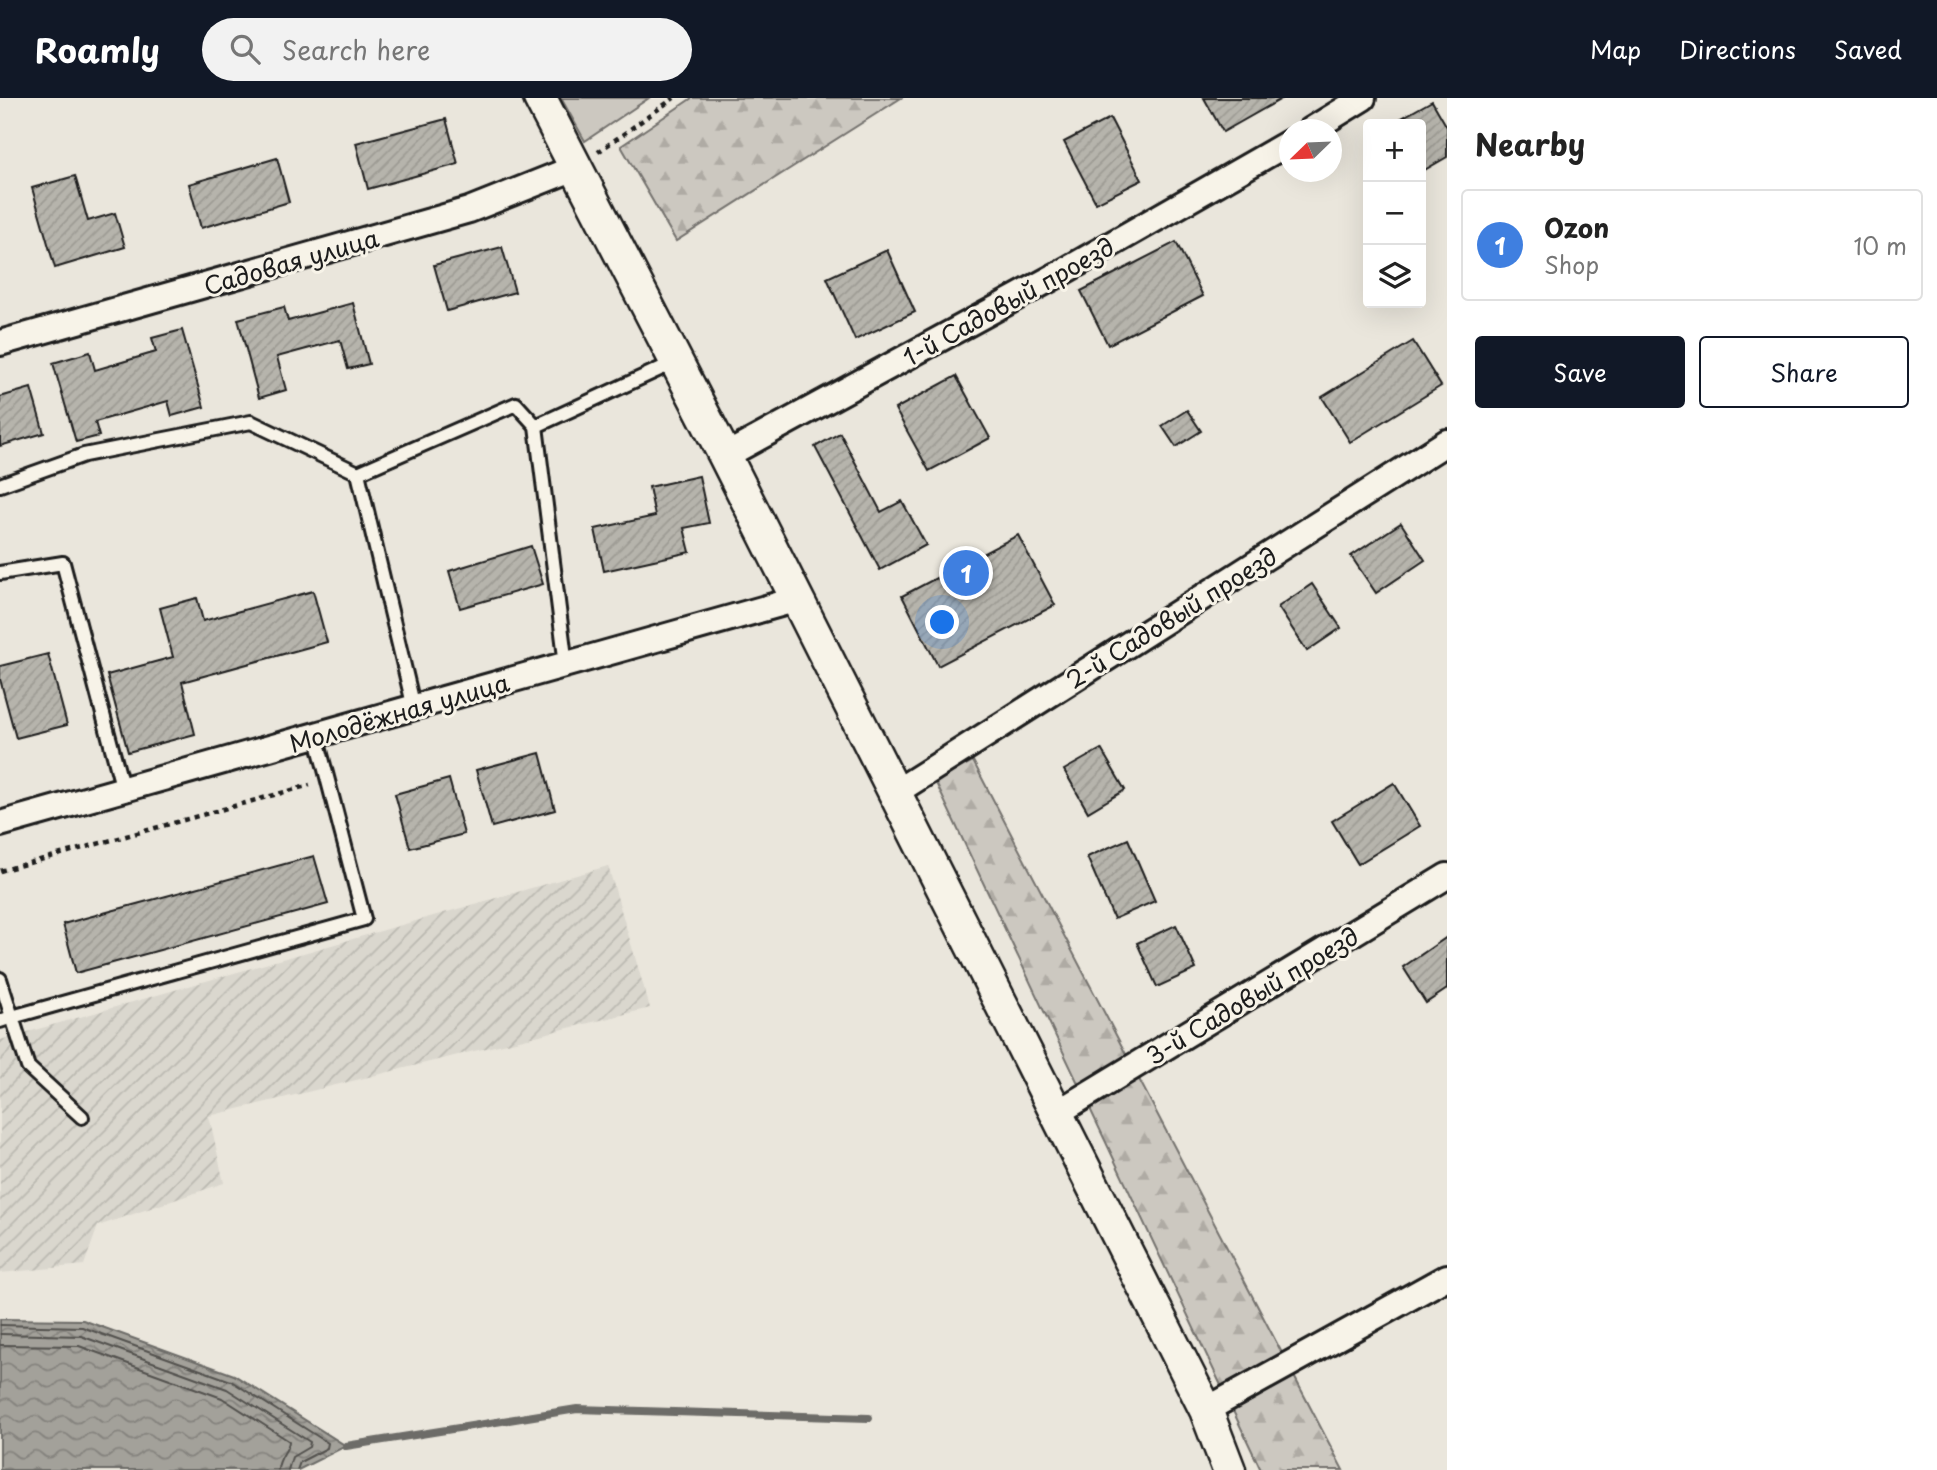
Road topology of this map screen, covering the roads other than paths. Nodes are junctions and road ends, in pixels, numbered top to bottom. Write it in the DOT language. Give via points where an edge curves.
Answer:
graph roads {
  1 [pos="540,98"];
  2 [pos="1363,98"];
  3 [pos="1329,119"];
  4 [pos="1279,148"];
  5 [pos="577,167"];
  6 [pos="0,343"];
  7 [pos="676,361"];
  8 [pos="536,426"];
  9 [pos="1447,442"];
  10 [pos="725,456"];
  11 [pos="358,473"];
  12 [pos="0,485"];
  13 [pos="0,573"];
  14 [pos="798,599"];
  15 [pos="566,665"];
  16 [pos="414,708"];
  17 [pos="316,735"];
  18 [pos="123,790"];
  19 [pos="896,792"];
  20 [pos="0,824"];
  21 [pos="1447,876"];
  22 [pos="0,979"];
  23 [pos="6,1019"];
  24 [pos="1057,1113"];
  25 [pos="82,1117"];
  26 [pos="1447,1277"];
  27 [pos="1206,1410"];
  28 [pos="1229,1470"];
  1 -- 5 [label="street"];
  2 -- 3 [label="street"];
  4 -- 10 [label="street, 1-й Садовый проезд"];
  5 -- 6 [label="street, Садовая улица" via="469,210"];
  5 -- 7 [label="street"];
  7 -- 8 [label="lane"];
  7 -- 10 [label="street"];
  8 -- 11 [label="lane" via="516,404"];
  8 -- 15 [label="lane"];
  9 -- 19 [label="street, 2-й Садовый проезд"];
  10 -- 14 [label="street"];
  11 -- 12 [label="lane" via="251,422 84,455"];
  11 -- 16 [label="lane"];
  13 -- 18 [label="lane" via="63,562"];
  14 -- 15 [label="street, Молодёжная улица"];
  14 -- 19 [label="street"];
  15 -- 16 [label="street, Молодёжная улица"];
  16 -- 17 [label="street, Молодёжная улица"];
  17 -- 18 [label="street, Молодёжная улица"];
  17 -- 23 [label="lane" via="363,919"];
  18 -- 20 [label="street, Молодёжная улица"];
  19 -- 24 [label="street"];
  21 -- 24 [label="street, 3-й Садовый проезд"];
  22 -- 23 [label="lane"];
  23 -- 25 [label="lane" via="28,1067"];
  24 -- 27 [label="street"];
  26 -- 27 [label="street"];
  27 -- 28 [label="street"];
}
